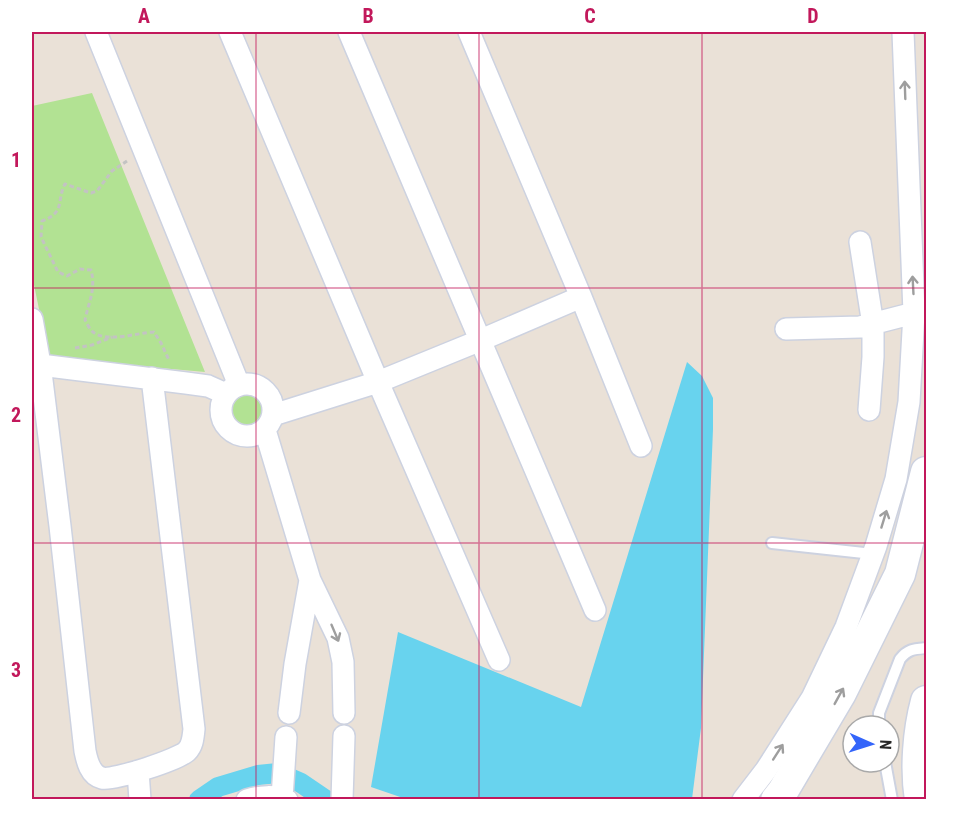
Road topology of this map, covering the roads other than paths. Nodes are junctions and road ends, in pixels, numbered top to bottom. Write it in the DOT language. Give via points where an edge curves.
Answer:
graph roads {
  1 [pos="96,32"];
  2 [pos="231,32"];
  3 [pos="349,32"];
  4 [pos="469,32"];
  5 [pos="903,32"];
  6 [pos="860,242"];
  7 [pos="581,297"];
  8 [pos="914,313"];
  9 [pos="32,319"];
  10 [pos="873,325"];
  11 [pos="786,329"];
  12 [pos="481,340"];
  13 [pos="36,360"];
  14 [pos="152,378"];
  15 [pos="378,382"];
  16 [pos="232,389"];
  17 [pos="869,410"];
  18 [pos="269,423"];
  19 [pos="641,446"];
  20 [pos="927,472"];
  21 [pos="772,543"];
  22 [pos="873,554"];
  23 [pos="310,580"];
  24 [pos="595,609"];
  25 [pos="927,648"];
  26 [pos="499,660"];
  27 [pos="927,700"];
  28 [pos="344,712"];
  29 [pos="289,713"];
  30 [pos="879,714"];
  31 [pos="344,736"];
  32 [pos="286,742"];
  33 [pos="138,771"];
  34 [pos="887,774"];
  35 [pos="284,794"];
  36 [pos="140,800"];
  37 [pos="247,800"];
  38 [pos="342,800"];
  39 [pos="743,800"];
  40 [pos="776,800"];
  41 [pos="892,800"];
  42 [pos="920,800"];
  1 -- 16 [label="street"];
  2 -- 15 [label="street"];
  3 -- 12 [label="street"];
  4 -- 7 [label="street"];
  8 -- 5 [label="street, one-way"];
  6 -- 10 [label="street"];
  7 -- 12 [label="street"];
  7 -- 19 [label="street"];
  8 -- 10 [label="street"];
  22 -- 8 [label="street, one-way" via="896,479 909,402"];
  9 -- 13 [label="street"];
  10 -- 11 [label="street"];
  10 -- 17 [label="street"];
  12 -- 15 [label="street"];
  12 -- 24 [label="street"];
  13 -- 14 [label="street"];
  13 -- 33 [label="street" via="88,765 102,778"];
  14 -- 16 [label="street"];
  14 -- 33 [label="street" via="194,729 186,753"];
  15 -- 18 [label="street"];
  15 -- 26 [label="street"];
  16 -- 18 [label="street" via="247,384 267,393 273,408"];
  16 -- 18 [label="street" via="221,402 220,412 229,430 247,437 256,435"];
  18 -- 23 [label="street"];
  40 -- 20 [label="main road, one-way" via="841,693 900,574"];
  21 -- 22 [label="lane"];
  39 -- 22 [label="street, one-way" via="812,698 846,627"];
  23 -- 28 [label="street, one-way" via="338,638 344,662"];
  23 -- 29 [label="street"];
  25 -- 30 [label="lane" via="906,652 900,659"];
  27 -- 42 [label="main road" via="918,753"];
  31 -- 38 [label="street"];
  32 -- 35 [label="street"];
  33 -- 36 [label="street"];
  34 -- 41 [label="lane"];
  35 -- 37 [label="street"];
}
